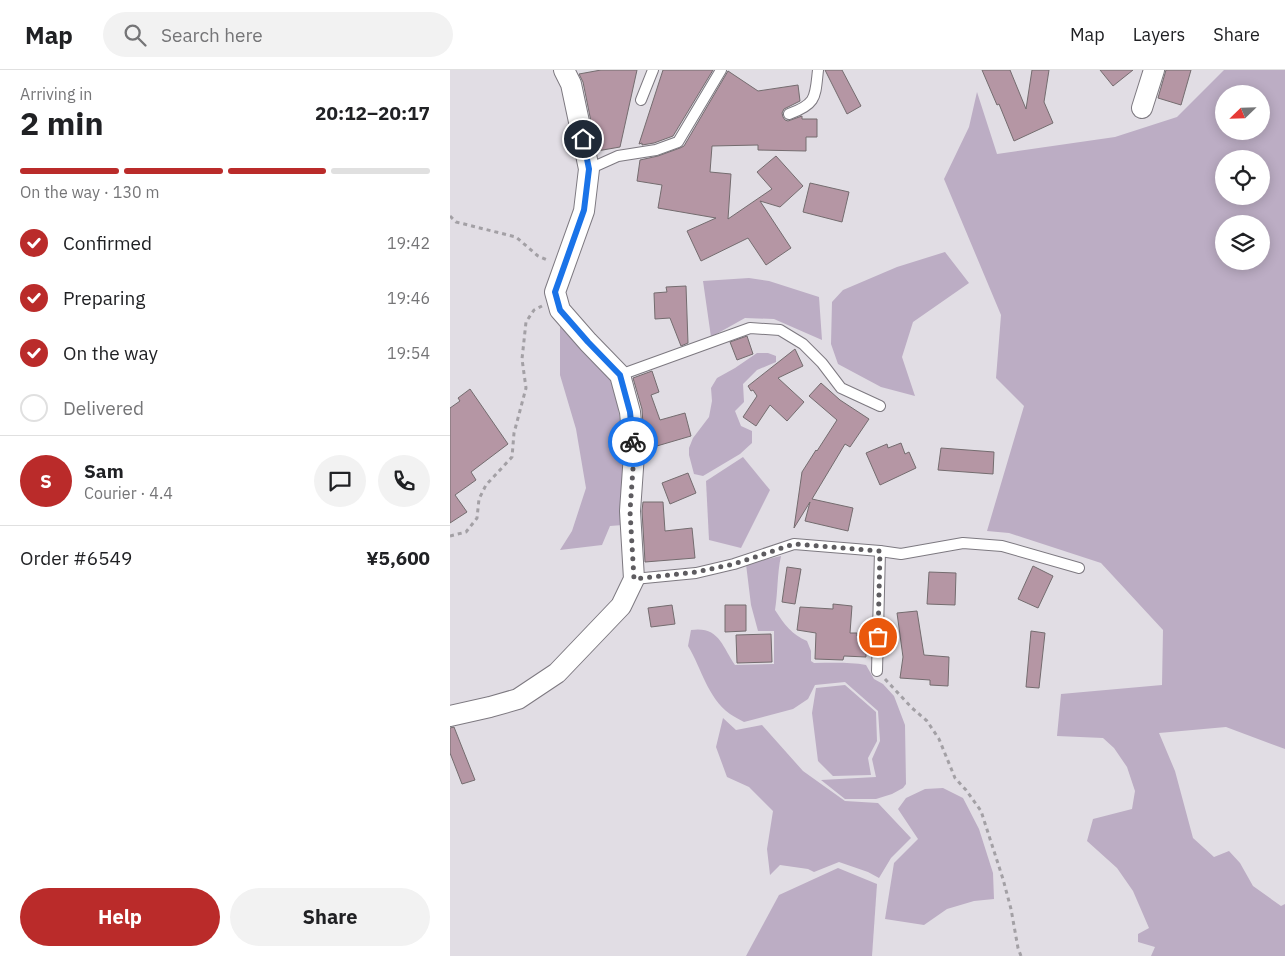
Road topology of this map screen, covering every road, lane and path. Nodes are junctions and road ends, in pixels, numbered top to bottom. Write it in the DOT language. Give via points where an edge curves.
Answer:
graph roads {
  1 [pos="564,70"];
  2 [pos="652,70"];
  3 [pos="721,70"];
  4 [pos="818,70"];
  5 [pos="1154,70"];
  6 [pos="641,100"];
  7 [pos="1142,108"];
  8 [pos="789,114"];
  9 [pos="589,169"];
  10 [pos="450,216"];
  11 [pos="564,267"];
  12 [pos="557,298"];
  13 [pos="620,375"];
  14 [pos="880,406"];
  15 [pos="450,536"];
  16 [pos="880,551"];
  17 [pos="1079,568"];
  18 [pos="634,579"];
  19 [pos="877,671"];
  20 [pos="450,716"];
  21 [pos="1021,956"];
  1 -- 9 [label="street" via="572,84"];
  2 -- 6 [label="lane"];
  3 -- 9 [label="lane" via="678,142 656,150 618,156"];
  4 -- 8 [label="lane" via="813,99 803,109"];
  5 -- 7 [label="street"];
  9 -- 11 [label="street" via="584,210"];
  10 -- 11 [label="path" via="456,222 516,237 538,256"];
  11 -- 12 [label="street" via="555,292"];
  12 -- 13 [label="street" via="560,310"];
  12 -- 15 [label="path" via="534,310 526,322 522,360 526,388 514,433 512,457 486,485 479,499 477,518 466,532"];
  13 -- 14 [label="lane" via="750,328 780,330 803,344 841,388"];
  13 -- 18 [label="street" via="630,412 634,454 630,511"];
  16 -- 17 [label="lane" via="901,554 962,543 1002,546"];
  16 -- 18 [label="lane" via="794,544 734,564"];
  16 -- 19 [label="lane"];
  18 -- 20 [label="street" via="621,606 557,673 518,699"];
  19 -- 21 [label="path" via="927,721 939,739 955,778 981,811 1003,879"];
}
